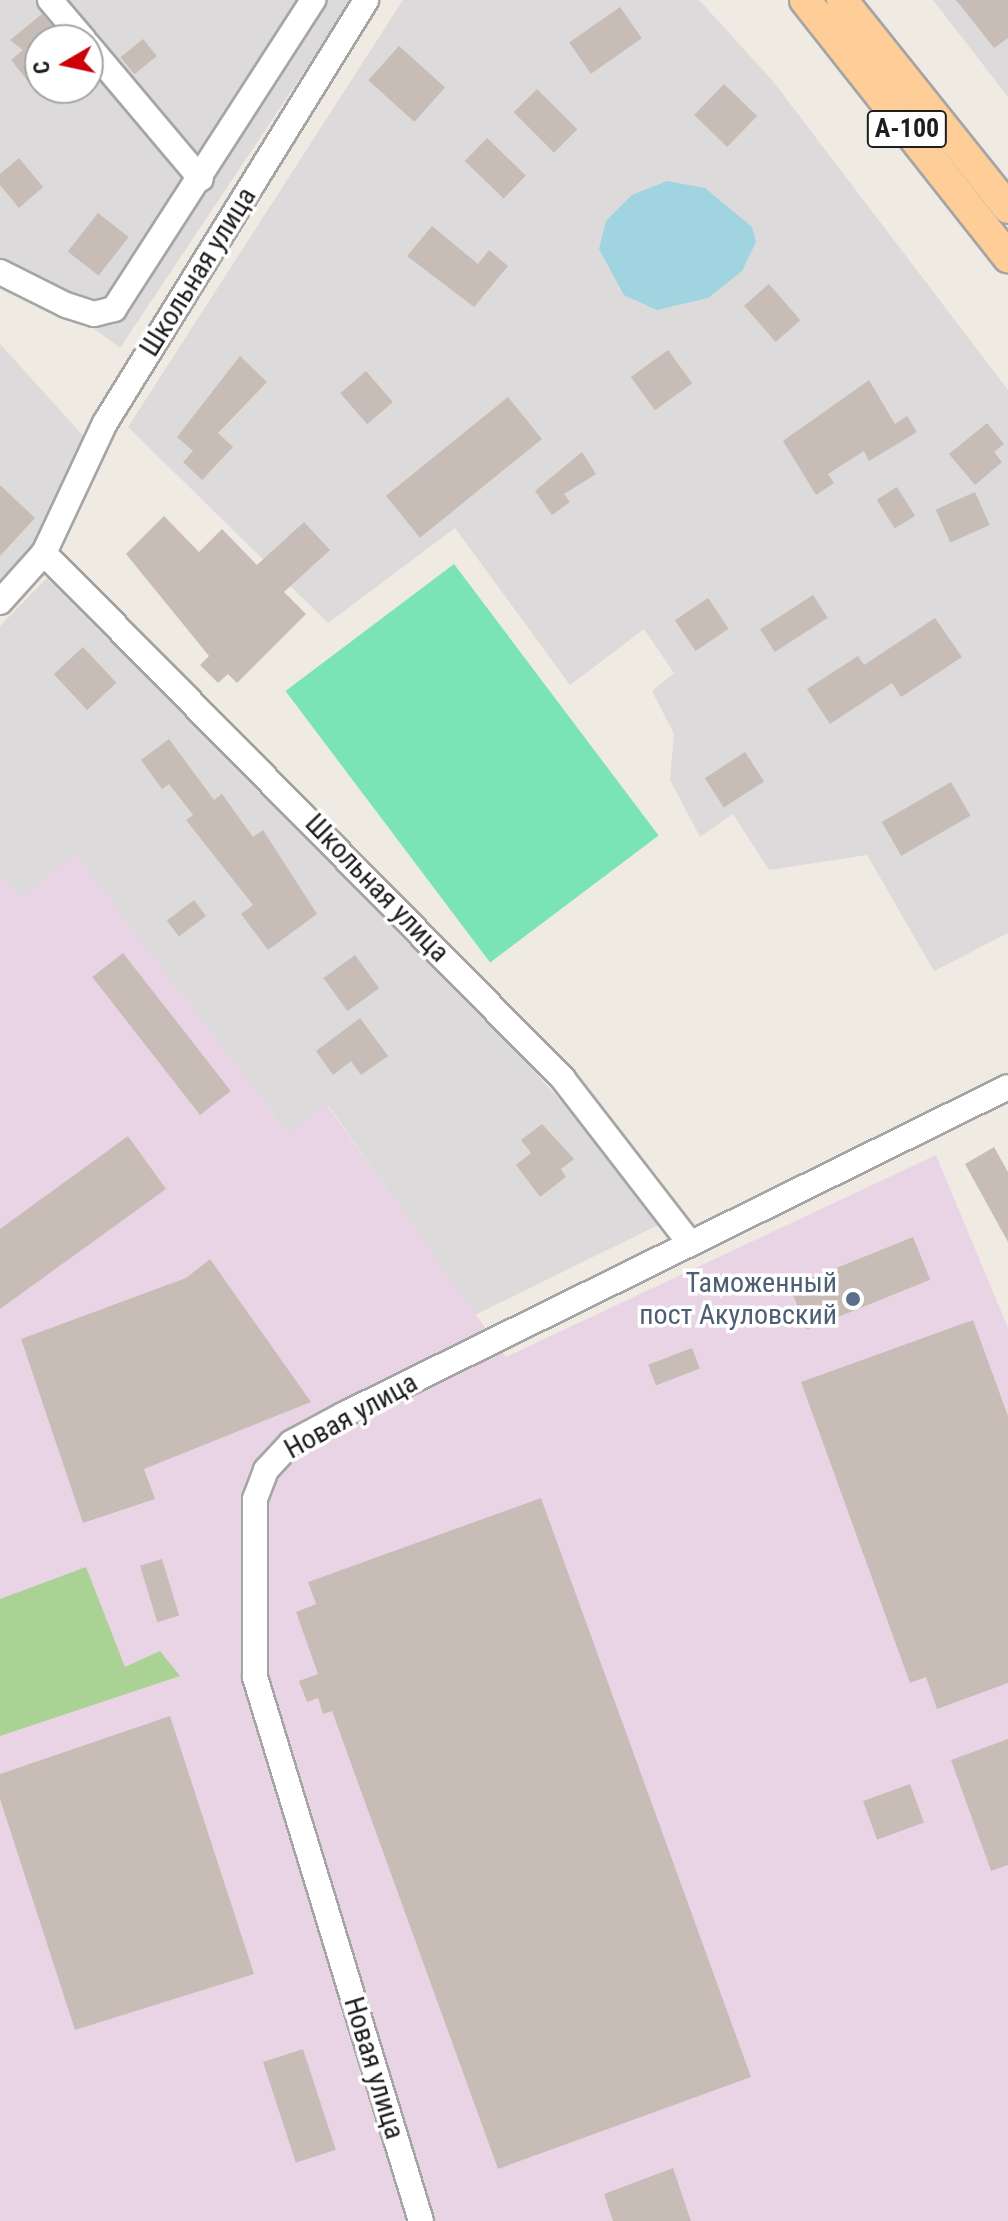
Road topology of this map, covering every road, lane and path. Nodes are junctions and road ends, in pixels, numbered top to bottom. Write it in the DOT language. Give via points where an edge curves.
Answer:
graph roads {
  1 [pos="50,0"];
  2 [pos="313,0"];
  3 [pos="366,0"];
  4 [pos="805,0"];
  5 [pos="842,0"];
  6 [pos="70,24"];
  7 [pos="104,64"];
  8 [pos="201,179"];
  9 [pos="1008,208"];
  10 [pos="1008,257"];
  11 [pos="0,272"];
  12 [pos="44,553"];
  13 [pos="0,602"];
  14 [pos="1008,1087"];
  15 [pos="688,1241"];
  16 [pos="421,2221"];
  1 -- 6 [label="street"];
  2 -- 8 [label="street"];
  3 -- 12 [label="street, Школьная улица" via="105,423"];
  4 -- 10 [label="main road, А-100"];
  5 -- 9 [label="main road, А-100"];
  7 -- 8 [label="street"];
  8 -- 11 [label="street" via="114,309 94,314 66,305"];
  12 -- 13 [label="street, Школьная улица"];
  12 -- 15 [label="street, Школьная улица" via="563,1079"];
  14 -- 15 [label="street, Новая улица"];
  15 -- 16 [label="street, Новая улица" via="291,1443 266,1470 255,1499 255,1677"];
}
